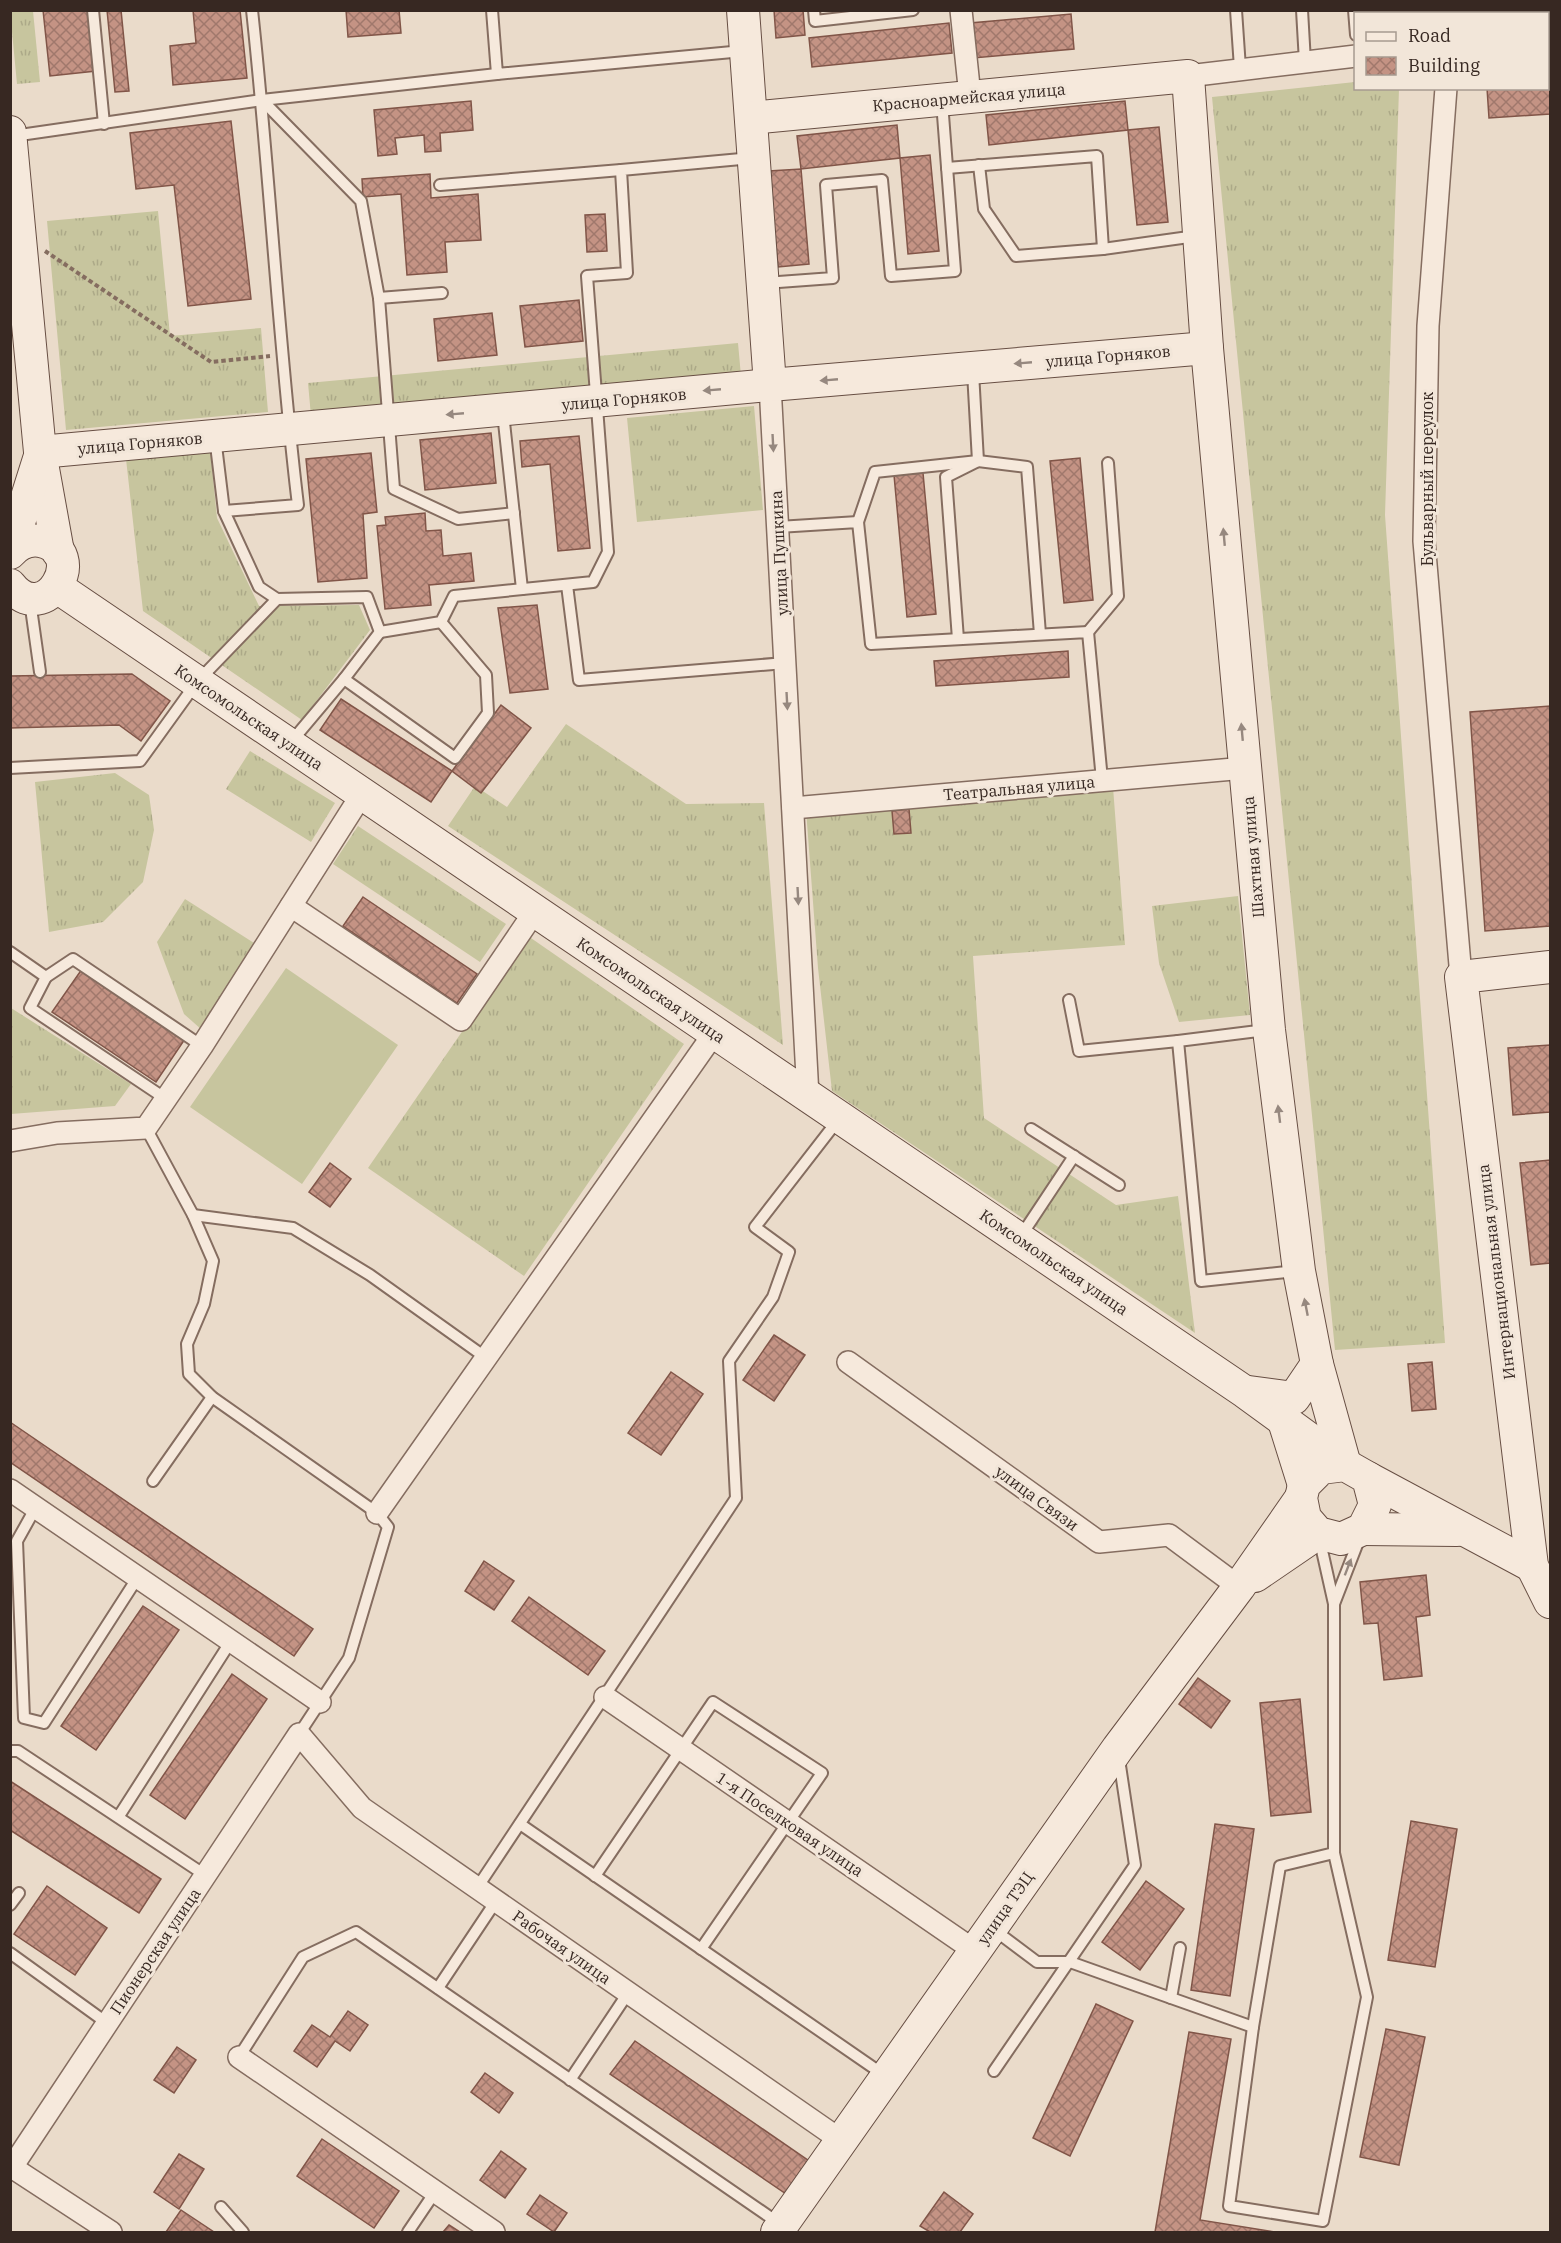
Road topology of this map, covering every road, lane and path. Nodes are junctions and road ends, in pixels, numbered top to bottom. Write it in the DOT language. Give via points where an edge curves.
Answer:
graph roads {
  1 [pos="93,10"];
  2 [pos="252,10"];
  3 [pos="492,10"];
  4 [pos="743,10"];
  5 [pos="814,10"];
  6 [pos="913,10"];
  7 [pos="961,10"];
  8 [pos="1236,10"];
  9 [pos="1302,10"];
  10 [pos="895,12"];
  11 [pos="746,51"];
  12 [pos="1354,56"];
  13 [pos="1305,62"];
  14 [pos="1240,68"];
  15 [pos="497,74"];
  16 [pos="1188,76"];
  17 [pos="1446,90"];
  18 [pos="956,97"];
  19 [pos="262,100"];
  20 [pos="751,118"];
  21 [pos="104,124"];
  22 [pos="10,132"];
  23 [pos="11,137"];
  24 [pos="754,158"];
  25 [pos="979,165"];
  26 [pos="946,168"];
  27 [pos="621,170"];
  28 [pos="13,175"];
  29 [pos="440,185"];
  30 [pos="20,234"];
  31 [pos="1199,235"];
  32 [pos="1104,249"];
  33 [pos="763,283"];
  34 [pos="442,292"];
  35 [pos="379,298"];
  36 [pos="1207,348"];
  37 [pos="283,355"];
  38 [pos="973,368"];
  39 [pos="770,385"];
  40 [pos="597,401"];
  41 [pos="503,410"];
  42 [pos="388,420"];
  43 [pos="289,430"];
  44 [pos="215,436"];
  45 [pos="40,452"];
  46 [pos="978,461"];
  47 [pos="1108,463"];
  48 [pos="224,511"];
  49 [pos="514,513"];
  50 [pos="858,522"];
  51 [pos="778,527"];
  52 [pos="10,552"];
  53 [pos="58,552"];
  54 [pos="567,585"];
  55 [pos="522,589"];
  56 [pos="33,590"];
  57 [pos="277,599"];
  58 [pos="441,622"];
  59 [pos="380,632"];
  60 [pos="1088,632"];
  61 [pos="1040,634"];
  62 [pos="958,639"];
  63 [pos="785,663"];
  64 [pos="40,672"];
  65 [pos="344,679"];
  66 [pos="197,681"];
  67 [pos="289,744"];
  68 [pos="10,768"];
  69 [pos="1245,768"];
  70 [pos="1102,780"];
  71 [pos="362,794"];
  72 [pos="793,808"];
  73 [pos="291,906"];
  74 [pos="535,911"];
  75 [pos="10,952"];
  76 [pos="1551,967"];
  77 [pos="46,977"];
  78 [pos="1461,978"];
  79 [pos="1069,1000"];
  80 [pos="1269,1030"];
  81 [pos="715,1032"];
  82 [pos="1178,1041"];
  83 [pos="202,1046"];
  84 [pos="808,1096"];
  85 [pos="166,1099"];
  86 [pos="840,1117"];
  87 [pos="146,1128"];
  88 [pos="1031,1129"];
  89 [pos="10,1141"];
  90 [pos="1074,1156"];
  91 [pos="1119,1185"];
  92 [pos="193,1215"];
  93 [pos="1019,1238"];
  94 [pos="1299,1271"];
  95 [pos="486,1357"];
  96 [pos="848,1362"];
  97 [pos="1317,1364"];
  98 [pos="1245,1392"];
  99 [pos="212,1397"];
  100 [pos="1283,1418"];
  101 [pos="1356,1472"];
  102 [pos="153,1481"];
  103 [pos="10,1490"];
  104 [pos="1303,1492"];
  105 [pos="36,1507"];
  106 [pos="377,1513"];
  107 [pos="1363,1529"];
  108 [pos="1461,1530"];
  109 [pos="1318,1533"];
  110 [pos="1532,1566"];
  111 [pos="138,1577"];
  112 [pos="1239,1587"];
  113 [pos="1551,1602"];
  114 [pos="1334,1604"];
  115 [pos="231,1641"];
  116 [pos="605,1697"];
  117 [pos="320,1702"];
  118 [pos="299,1734"];
  119 [pos="1118,1748"];
  120 [pos="682,1750"];
  121 [pos="10,1751"];
  122 [pos="119,1816"];
  123 [pos="788,1823"];
  124 [pos="519,1824"];
  125 [pos="1334,1853"];
  126 [pos="206,1875"];
  127 [pos="595,1876"];
  128 [pos="477,1888"];
  129 [pos="19,1893"];
  130 [pos="496,1901"];
  131 [pos="10,1905"];
  132 [pos="983,1940"];
  133 [pos="1180,1948"];
  134 [pos="700,1949"];
  135 [pos="10,1953"];
  136 [pos="1070,1962"];
  137 [pos="438,1989"];
  138 [pos="628,1993"];
  139 [pos="1171,1998"];
  140 [pos="107,2023"];
  141 [pos="1253,2027"];
  142 [pos="238,2057"];
  143 [pos="994,2071"];
  144 [pos="886,2077"];
  145 [pos="570,2080"];
  146 [pos="842,2140"];
  147 [pos="11,2167"];
  148 [pos="435,2192"];
  149 [pos="221,2207"];
  150 [pos="779,2229"];
  151 [pos="111,2232"];
  152 [pos="243,2232"];
  153 [pos="408,2232"];
  154 [pos="494,2232"];
  1 -- 21 [label="lane"];
  2 -- 19 [label="lane"];
  3 -- 15 [label="lane"];
  4 -- 11 [label="street, улица Пушкина"];
  5 -- 10 [label="lane" via="815,21"];
  6 -- 10 [label="lane"];
  7 -- 18 [label="street"];
  8 -- 14 [label="lane"];
  9 -- 13 [label="lane"];
  11 -- 15 [label="lane"];
  11 -- 20 [label="street, улица Пушкина"];
  12 -- 13 [label="street"];
  13 -- 14 [label="street"];
  14 -- 16 [label="street"];
  15 -- 19 [label="lane"];
  16 -- 18 [label="street, Красноармейская улица"];
  16 -- 31 [label="street, Шахтная улица"];
  17 -- 78 [label="street, Бульварный переулок" via="1428,326 1424,541"];
  18 -- 20 [label="street, Красноармейская улица"];
  18 -- 26 [label="lane"];
  19 -- 21 [label="lane"];
  19 -- 35 [label="lane" via="361,201"];
  19 -- 37 [label="lane"];
  20 -- 24 [label="street, улица Пушкина"];
  21 -- 23 [label="lane"];
  22 -- 23 [label="street"];
  23 -- 28 [label="street"];
  24 -- 27 [label="lane"];
  24 -- 33 [label="street, улица Пушкина"];
  25 -- 26 [label="lane"];
  25 -- 32 [label="lane" via="984,209 1016,256"];
  25 -- 32 [label="lane" via="1097,156"];
  26 -- 33 [label="lane" via="955,271 891,276 882,180 826,185 833,278"];
  27 -- 29 [label="lane"];
  27 -- 40 [label="lane" via="627,273 587,276"];
  28 -- 30 [label="street"];
  30 -- 37 [label="path" via="211,362"];
  30 -- 45 [label="street"];
  31 -- 32 [label="lane"];
  31 -- 36 [label="street, Шахтная улица"];
  33 -- 39 [label="street, улица Пушкина"];
  34 -- 35 [label="lane"];
  35 -- 42 [label="lane"];
  36 -- 38 [label="street, улица Горняков, one-way"];
  69 -- 36 [label="street, Шахтная улица, one-way"];
  37 -- 43 [label="lane"];
  38 -- 39 [label="street, улица Горняков, one-way"];
  38 -- 46 [label="lane"];
  39 -- 40 [label="street, улица Горняков, one-way"];
  39 -- 51 [label="street, улица Пушкина, one-way"];
  40 -- 41 [label="street, улица Горняков"];
  40 -- 54 [label="lane" via="608,552 593,582"];
  41 -- 42 [label="street, улица Горняков, one-way"];
  41 -- 49 [label="lane"];
  42 -- 43 [label="street, улица Горняков"];
  42 -- 49 [label="lane" via="394,489 458,519"];
  43 -- 44 [label="street, улица Горняков"];
  43 -- 48 [label="lane" via="298,505"];
  44 -- 45 [label="street, улица Горняков"];
  44 -- 48 [label="lane"];
  45 -- 52 [label="street"];
  45 -- 53 [label="street"];
  46 -- 50 [label="lane" via="874,472"];
  46 -- 61 [label="lane" via="1027,467"];
  46 -- 62 [label="lane" via="946,477"];
  47 -- 60 [label="lane" via="1118,596"];
  48 -- 57 [label="lane" via="259,587"];
  49 -- 55 [label="lane"];
  50 -- 51 [label="lane"];
  50 -- 62 [label="lane" via="871,644"];
  51 -- 63 [label="street, улица Пушкина"];
  52 -- 53 [label="street" via="27,541 38,540"];
  53 -- 56 [label="street" via="63,576"];
  54 -- 55 [label="lane"];
  54 -- 63 [label="lane" via="579,680"];
  55 -- 58 [label="lane" via="454,596"];
  56 -- 64 [label="lane"];
  56 -- 66 [label="street, Комсомольская улица"];
  57 -- 59 [label="lane" via="368,597"];
  57 -- 66 [label="lane"];
  58 -- 59 [label="lane"];
  58 -- 65 [label="lane" via="486,675 488,713 455,758"];
  59 -- 65 [label="lane"];
  60 -- 61 [label="lane"];
  60 -- 70 [label="lane"];
  61 -- 62 [label="lane"];
  63 -- 72 [label="street, улица Пушкина, one-way"];
  65 -- 67 [label="lane"];
  66 -- 67 [label="street, Комсомольская улица"];
  66 -- 68 [label="lane" via="140,761"];
  67 -- 71 [label="street, Комсомольская улица"];
  69 -- 70 [label="street, Театральная улица"];
  69 -- 80 [label="street, Шахтная улица"];
  70 -- 72 [label="street, Театральная улица"];
  71 -- 73 [label="street"];
  71 -- 74 [label="street, Комсомольская улица"];
  72 -- 84 [label="street, улица Пушкина, one-way"];
  73 -- 74 [label="street" via="461,1020"];
  73 -- 83 [label="street"];
  74 -- 81 [label="street, Комсомольская улица"];
  75 -- 77 [label="lane"];
  76 -- 78 [label="street"];
  77 -- 83 [label="lane" via="73,959"];
  77 -- 85 [label="lane" via="30,1008"];
  78 -- 110 [label="street, Интернациональная улица"];
  79 -- 82 [label="lane" via="1079,1051"];
  80 -- 82 [label="lane"];
  94 -- 80 [label="street, Шахтная улица, one-way"];
  81 -- 84 [label="street, Комсомольская улица"];
  81 -- 95 [label="street"];
  82 -- 94 [label="lane" via="1201,1281"];
  83 -- 85 [label="street"];
  84 -- 86 [label="street, Комсомольская улица"];
  85 -- 87 [label="street"];
  86 -- 93 [label="street, Комсомольская улица"];
  86 -- 116 [label="lane" via="754,1227 789,1252 773,1297 729,1361 736,1498"];
  87 -- 89 [label="street" via="57,1133"];
  87 -- 92 [label="lane"];
  88 -- 90 [label="lane"];
  90 -- 91 [label="lane"];
  90 -- 93 [label="lane"];
  92 -- 95 [label="lane" via="293,1228 370,1275"];
  92 -- 99 [label="lane" via="213,1261 204,1304 187,1344 189,1374"];
  93 -- 98 [label="street, Комсомольская улица"];
  97 -- 94 [label="street, Шахтная улица, one-way"];
  95 -- 106 [label="street"];
  96 -- 112 [label="street, улица Связи" via="1099,1542 1169,1535"];
  97 -- 98 [label="street" via="1294,1398"];
  97 -- 101 [label="street, Шахтная улица"];
  98 -- 100 [label="street, Комсомольская улица"];
  99 -- 102 [label="lane"];
  99 -- 106 [label="lane"];
  100 -- 101 [label="street, Комсомольская улица"];
  100 -- 104 [label="street"];
  101 -- 104 [label="street" via="1321,1468"];
  101 -- 107 [label="street" via="1375,1505"];
  101 -- 108 [label="street, Комсомольская улица"];
  103 -- 105 [label="street"];
  104 -- 109 [label="street" via="1305,1518"];
  104 -- 112 [label="street, улица ТЭЦ"];
  105 -- 111 [label="street"];
  105 -- 111 [label="lane" via="17,1541 24,1718 44,1723"];
  106 -- 117 [label="lane" via="388,1527 349,1658"];
  107 -- 108 [label="street"];
  107 -- 109 [label="street" via="1341,1539"];
  114 -- 107 [label="lane, one-way"];
  108 -- 110 [label="street"];
  109 -- 112 [label="street"];
  109 -- 114 [label="lane"];
  110 -- 113 [label="street"];
  111 -- 115 [label="street"];
  112 -- 119 [label="street, улица ТЭЦ"];
  114 -- 125 [label="lane"];
  115 -- 117 [label="street"];
  115 -- 122 [label="lane"];
  116 -- 120 [label="street, 1-я Поселковая улица"];
  116 -- 124 [label="lane"];
  117 -- 118 [label="lane"];
  118 -- 126 [label="street, Пионерская улица"];
  118 -- 128 [label="street, Рабочая улица" via="362,1808"];
  119 -- 132 [label="street, улица ТЭЦ"];
  119 -- 136 [label="lane" via="1135,1864"];
  120 -- 123 [label="street, 1-я Поселковая улица"];
  120 -- 123 [label="lane" via="713,1702 822,1773"];
  120 -- 127 [label="lane"];
  121 -- 122 [label="lane" via="18,1751"];
  122 -- 126 [label="lane"];
  123 -- 132 [label="street, 1-я Поселковая улица"];
  123 -- 134 [label="lane"];
  124 -- 127 [label="lane"];
  124 -- 128 [label="lane"];
  125 -- 141 [label="lane" via="1280,1866"];
  125 -- 141 [label="lane" via="1367,1997 1323,2221 1229,2206"];
  126 -- 140 [label="street, Пионерская улица"];
  127 -- 134 [label="lane"];
  128 -- 130 [label="street, Рабочая улица"];
  129 -- 131 [label="lane"];
  130 -- 137 [label="lane"];
  130 -- 138 [label="street, Рабочая улица"];
  132 -- 136 [label="lane" via="1037,1962"];
  132 -- 144 [label="street, улица ТЭЦ"];
  133 -- 139 [label="lane"];
  134 -- 144 [label="lane"];
  135 -- 140 [label="lane"];
  136 -- 139 [label="lane"];
  136 -- 143 [label="lane"];
  137 -- 142 [label="lane" via="356,1932 303,1957"];
  137 -- 145 [label="lane"];
  138 -- 145 [label="lane"];
  138 -- 146 [label="street, Рабочая улица"];
  139 -- 141 [label="lane"];
  140 -- 147 [label="street, Пионерская улица"];
  142 -- 148 [label="street"];
  144 -- 146 [label="street, улица ТЭЦ"];
  145 -- 150 [label="lane"];
  146 -- 150 [label="street, улица ТЭЦ"];
  147 -- 151 [label="street"];
  148 -- 153 [label="lane"];
  148 -- 154 [label="street"];
  149 -- 152 [label="lane"];
}
